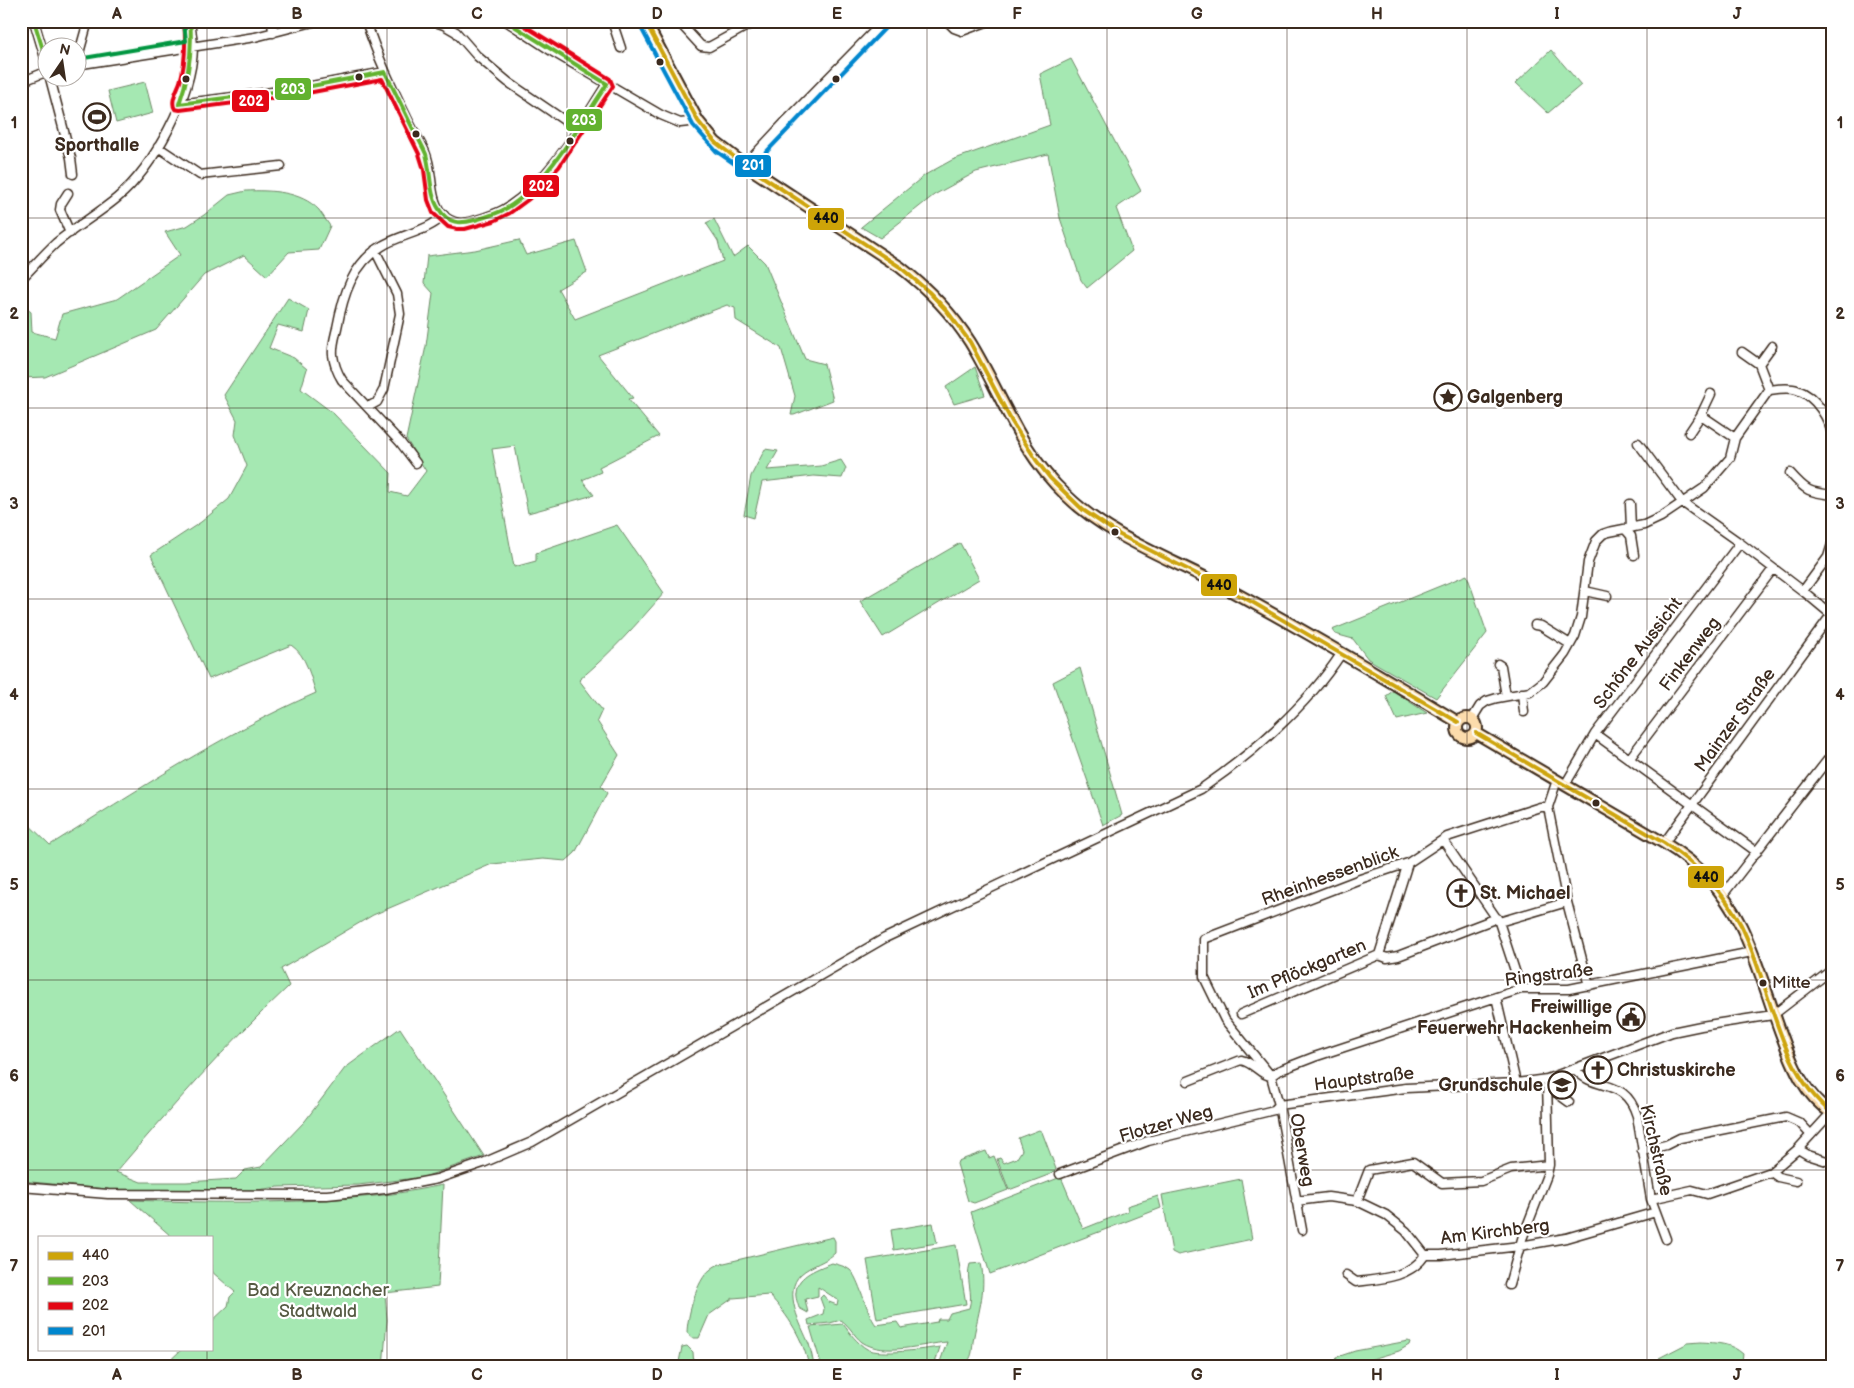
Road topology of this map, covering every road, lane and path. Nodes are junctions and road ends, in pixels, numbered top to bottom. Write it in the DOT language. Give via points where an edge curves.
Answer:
graph roads {
  1 [pos="34,21"];
  2 [pos="88,21"];
  3 [pos="190,21"];
  4 [pos="272,21"];
  5 [pos="317,21"];
  6 [pos="366,21"];
  7 [pos="432,21"];
  8 [pos="506,21"];
  9 [pos="678,21"];
  10 [pos="737,21"];
  11 [pos="756,21"];
  12 [pos="884,21"];
  13 [pos="947,21"];
  14 [pos="989,21"];
  15 [pos="615,22"];
  16 [pos="649,23"];
  17 [pos="741,29"];
  18 [pos="273,33"];
  19 [pos="39,38"];
  20 [pos="193,46"];
  21 [pos="621,48"];
  22 [pos="385,72"];
  23 [pos="38,74"];
  24 [pos="21,82"];
  25 [pos="607,84"];
  26 [pos="52,88"];
  27 [pos="179,104"];
  28 [pos="690,108"];
  29 [pos="674,121"];
  30 [pos="698,121"];
  31 [pos="577,129"];
  32 [pos="158,147"];
  33 [pos="745,165"];
  34 [pos="280,166"];
  35 [pos="73,174"];
  36 [pos="68,193"];
  37 [pos="444,216"];
  38 [pos="70,233"];
  39 [pos="375,250"];
  40 [pos="21,278"];
  41 [pos="1772,346"];
  42 [pos="1742,352"];
  43 [pos="1759,364"];
  44 [pos="1769,390"];
  45 [pos="1711,394"];
  46 [pos="368,407"];
  47 [pos="1701,415"];
  48 [pos="1689,433"];
  49 [pos="1735,438"];
  50 [pos="1833,439"];
  51 [pos="1638,443"];
  52 [pos="416,463"];
  53 [pos="1790,473"];
  54 [pos="1833,495"];
  55 [pos="1682,502"];
  56 [pos="1630,504"];
  57 [pos="1628,528"];
  58 [pos="1833,541"];
  59 [pos="1740,543"];
  60 [pos="1634,555"];
  61 [pos="1773,569"];
  62 [pos="1585,591"];
  63 [pos="1803,591"];
  64 [pos="1607,596"];
  65 [pos="1832,615"];
  66 [pos="1535,625"];
  67 [pos="1570,644"];
  68 [pos="1341,654"];
  69 [pos="1498,664"];
  70 [pos="1522,693"];
  71 [pos="1506,696"];
  72 [pos="1524,712"];
  73 [pos="1472,719"];
  74 [pos="1458,722"];
  75 [pos="1476,732"];
  76 [pos="1595,734"];
  77 [pos="1833,753"];
  78 [pos="1630,758"];
  79 [pos="1561,783"];
  80 [pos="1693,804"];
  81 [pos="1548,808"];
  82 [pos="1443,840"];
  83 [pos="1664,843"];
  84 [pos="1757,852"];
  85 [pos="1408,863"];
  86 [pos="1722,896"];
  87 [pos="1568,902"];
  88 [pos="1498,920"];
  89 [pos="1204,939"];
  90 [pos="1752,952"];
  91 [pos="1379,955"];
  92 [pos="1829,972"];
  93 [pos="1589,986"];
  94 [pos="1521,989"];
  95 [pos="1496,997"];
  96 [pos="1241,1014"];
  97 [pos="1774,1015"];
  98 [pos="1575,1069"];
  99 [pos="1271,1076"];
  100 [pos="1188,1081"];
  101 [pos="1547,1082"];
  102 [pos="1516,1083"];
  103 [pos="1569,1102"];
  104 [pos="1279,1105"];
  105 [pos="1832,1113"];
  106 [pos="1811,1135"];
  107 [pos="1798,1149"];
  108 [pos="1642,1151"];
  109 [pos="1833,1163"];
  110 [pos="1549,1165"];
  111 [pos="1772,1172"];
  112 [pos="1060,1174"];
  113 [pos="1796,1181"];
  114 [pos="21,1187"];
  115 [pos="1651,1199"];
  116 [pos="1296,1201"];
  117 [pos="1357,1201"];
  118 [pos="1656,1212"];
  119 [pos="1302,1230"];
  120 [pos="1666,1239"];
  121 [pos="1520,1246"];
  122 [pos="1425,1255"];
  123 [pos="1346,1275"];
  124 [pos="1510,1285"];
  1 -- 19 [label="street"];
  2 -- 20 [label="street" via="79,53 82,64"];
  3 -- 20 [label="street"];
  4 -- 18 [label="street"];
  5 -- 18 [label="street"];
  6 -- 22 [label="street"];
  7 -- 31 [label="street" via="456,32 477,56 508,82"];
  8 -- 25 [label="street"];
  9 -- 17 [label="street" via="705,48"];
  10 -- 17 [label="street"];
  11 -- 17 [label="street"];
  12 -- 33 [label="street"];
  13 -- 14 [label="street" via="962,31"];
  15 -- 21 [label="street"];
  16 -- 28 [label="main road"];
  18 -- 20 [label="street"];
  20 -- 27 [label="street" via="188,79"];
  22 -- 27 [label="street" via="296,89"];
  22 -- 37 [label="street" via="425,152 434,199"];
  23 -- 24 [label="street"];
  25 -- 29 [label="street"];
  25 -- 31 [label="street"];
  26 -- 35 [label="street"];
  27 -- 32 [label="street"];
  28 -- 29 [label="street" via="687,118"];
  28 -- 30 [label="main road"];
  29 -- 30 [label="street" via="683,124"];
  30 -- 33 [label="main road" via="715,142"];
  31 -- 37 [label="street" via="554,163 507,208 464,223 452,222"];
  32 -- 34 [label="street" via="200,175"];
  32 -- 38 [label="street" via="142,173 118,197"];
  33 -- 68 [label="main road" via="888,259 933,296 969,340 1031,453 1048,477 1078,506 1116,532 1223,586"];
  36 -- 38 [label="street" via="60,204 60,210"];
  37 -- 39 [label="street" via="436,223"];
  38 -- 40 [label="street"];
  39 -- 46 [label="street" via="397,294 400,314 384,389 377,402"];
  39 -- 46 [label="street" via="358,267 347,289 333,347 338,374"];
  41 -- 43 [label="street"];
  42 -- 43 [label="street"];
  43 -- 44 [label="street"];
  44 -- 49 [label="street"];
  44 -- 50 [label="street" via="1796,389 1811,397 1823,412"];
  45 -- 47 [label="street"];
  46 -- 52 [label="street"];
  47 -- 48 [label="street"];
  47 -- 49 [label="street"];
  49 -- 55 [label="street" via="1730,458 1704,488"];
  51 -- 55 [label="street"];
  53 -- 54 [label="street" via="1810,492"];
  55 -- 57 [label="street" via="1661,517"];
  55 -- 59 [label="street"];
  56 -- 57 [label="street"];
  57 -- 60 [label="street"];
  57 -- 62 [label="street" via="1603,534 1596,540 1588,562"];
  58 -- 63 [label="street" via="1828,557"];
  59 -- 61 [label="street"];
  59 -- 76 [label="street, Schöne Aussicht"];
  61 -- 63 [label="street"];
  61 -- 78 [label="street, Finkenweg"];
  62 -- 64 [label="street"];
  62 -- 67 [label="street" via="1581,617"];
  63 -- 65 [label="street"];
  65 -- 80 [label="street, Mainzer Straße"];
  66 -- 67 [label="street"];
  67 -- 70 [label="street" via="1543,682 1530,692"];
  68 -- 74 [label="main road"];
  68 -- 114 [label="street" via="1322,680 1268,736 1232,768 1201,789 885,938 532,1142 483,1163 437,1179 385,1190 327,1195 108,1194"];
  69 -- 71 [label="street"];
  70 -- 71 [label="street"];
  70 -- 72 [label="street"];
  71 -- 73 [label="street" via="1480,706"];
  73 -- 74 [label="main road" via="1463,718"];
  73 -- 75 [label="main road"];
  74 -- 75 [label="main road" via="1457,732 1463,737 1470,737"];
  75 -- 79 [label="main road"];
  76 -- 78 [label="street"];
  76 -- 79 [label="street, Schöne Aussicht"];
  77 -- 84 [label="street"];
  78 -- 80 [label="street"];
  79 -- 81 [label="street, Schöne Aussicht"];
  79 -- 83 [label="main road"];
  80 -- 83 [label="street, Mainzer Straße"];
  80 -- 84 [label="street"];
  81 -- 82 [label="street, Rheinhessenblick" via="1540,807"];
  81 -- 87 [label="street"];
  82 -- 85 [label="street, Rheinhessenblick"];
  82 -- 88 [label="street"];
  83 -- 86 [label="main road" via="1698,868"];
  84 -- 86 [label="street"];
  85 -- 89 [label="street, Rheinhessenblick"];
  85 -- 91 [label="street, Im Pflöckgarten"];
  86 -- 90 [label="main road"];
  87 -- 88 [label="street"];
  87 -- 93 [label="street"];
  88 -- 91 [label="street" via="1398,956 1387,958"];
  88 -- 94 [label="street"];
  89 -- 99 [label="street, Oberweg" via="1204,977 1225,1020"];
  90 -- 93 [label="street, Ringstraße"];
  90 -- 97 [label="main road"];
  91 -- 96 [label="street, Im Pflöckgarten"];
  92 -- 97 [label="street"];
  93 -- 94 [label="street, Ringstraße"];
  94 -- 95 [label="street, Ringstraße"];
  95 -- 99 [label="street, Ringstraße" via="1314,1057"];
  95 -- 102 [label="street"];
  97 -- 98 [label="street, Hauptstraße" via="1672,1032"];
  97 -- 105 [label="main road" via="1799,1078 1813,1097"];
  98 -- 101 [label="street, Hauptstraße"];
  98 -- 108 [label="street, Kirchstraße" via="1581,1077 1618,1089 1632,1104"];
  99 -- 100 [label="street" via="1241,1060"];
  99 -- 104 [label="street, Oberweg"];
  101 -- 102 [label="street, Hauptstraße"];
  101 -- 103 [label="street"];
  101 -- 110 [label="street"];
  102 -- 104 [label="street, Hauptstraße" via="1406,1088"];
  104 -- 112 [label="street, Flotzer Weg" via="1274,1110 1148,1141"];
  104 -- 116 [label="street, Oberweg"];
  105 -- 106 [label="street"];
  106 -- 107 [label="street"];
  106 -- 108 [label="street" via="1800,1123 1786,1117 1680,1138"];
  107 -- 109 [label="street"];
  107 -- 111 [label="street"];
  108 -- 115 [label="street, Kirchstraße"];
  110 -- 117 [label="street" via="1511,1169 1481,1181 1442,1183 1413,1162 1369,1170"];
  110 -- 121 [label="street"];
  111 -- 113 [label="street" via="1778,1177"];
  111 -- 115 [label="street" via="1707,1194 1692,1190"];
  115 -- 118 [label="street, Kirchstraße"];
  116 -- 117 [label="street, Am Kirchberg" via="1328,1197"];
  116 -- 119 [label="street, Oberweg"];
  117 -- 122 [label="street, Am Kirchberg" via="1386,1215 1406,1231"];
  118 -- 120 [label="street, Kirchstraße"];
  118 -- 121 [label="street, Am Kirchberg" via="1566,1238"];
  121 -- 122 [label="street, Am Kirchberg"];
  121 -- 124 [label="street"];
  122 -- 123 [label="street" via="1412,1268 1392,1277 1356,1282"];
}
